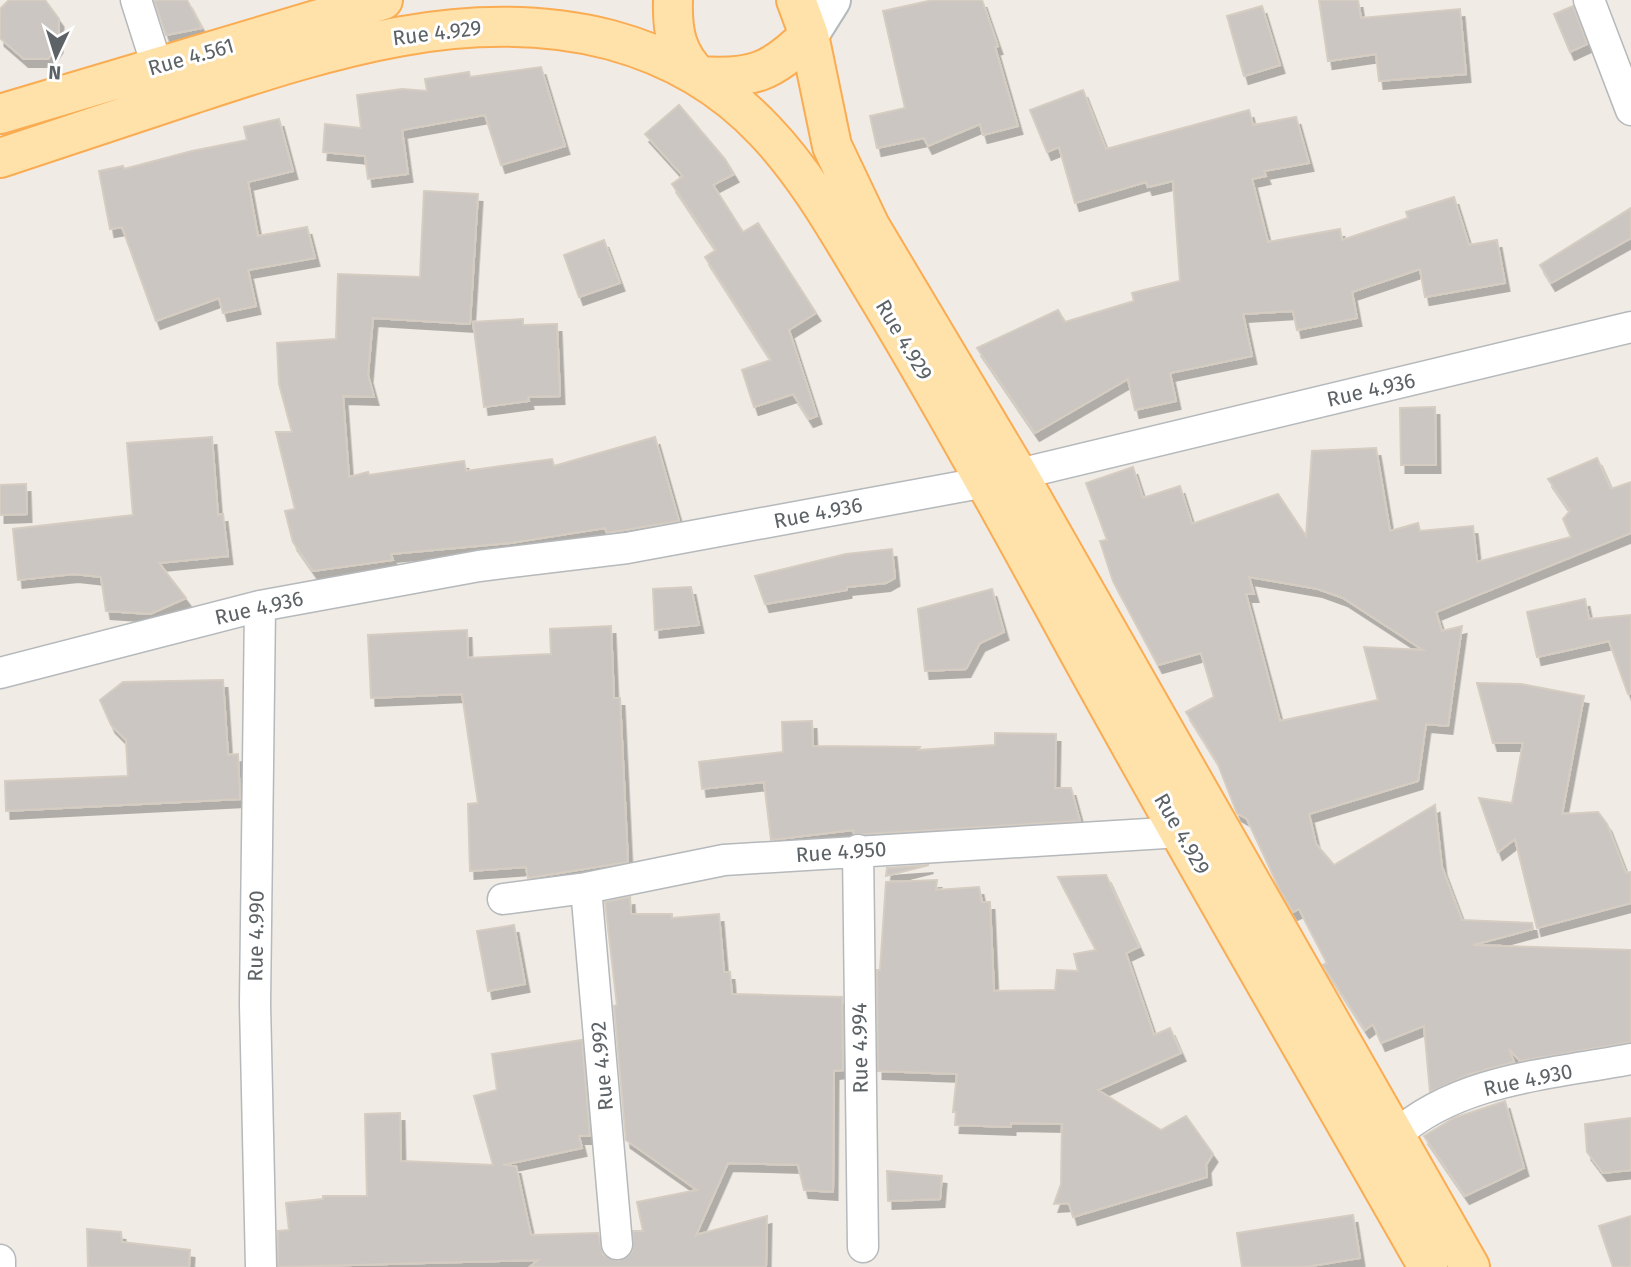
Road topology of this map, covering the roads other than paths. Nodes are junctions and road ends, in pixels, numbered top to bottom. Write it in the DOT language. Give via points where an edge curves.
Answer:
graph roads {
  1 [pos="136,0"];
  2 [pos="383,0"];
  3 [pos="673,0"];
  4 [pos="831,0"];
  5 [pos="1589,0"];
  6 [pos="802,17"];
  7 [pos="157,66"];
  8 [pos="699,76"];
  9 [pos="1631,110"];
  10 [pos="0,114"];
  11 [pos="0,158"];
  12 [pos="1631,327"];
  13 [pos="1002,478"];
  14 [pos="260,606"];
  15 [pos="0,673"];
  16 [pos="1181,832"];
  17 [pos="858,850"];
  18 [pos="586,888"];
  19 [pos="503,899"];
  20 [pos="1631,1059"];
  21 [pos="1395,1136"];
  22 [pos="617,1244"];
  23 [pos="863,1247"];
  24 [pos="0,1259"];
  25 [pos="0,1267"];
  26 [pos="261,1267"];
  27 [pos="1428,1267"];
  28 [pos="1470,1267"];
  1 -- 7 [label="street"];
  2 -- 7 [label="main road, Rue 4.561"];
  3 -- 8 [label="main road" via="678,51"];
  4 -- 6 [label="main road"];
  5 -- 9 [label="street"];
  6 -- 8 [label="main road" via="786,59 735,79"];
  6 -- 13 [label="main road, Rue 4.929" via="832,146"];
  7 -- 10 [label="main road, Rue 4.561"];
  8 -- 11 [label="main road, Rue 4.929" via="667,59 609,40 553,30 510,26 410,33 256,73"];
  8 -- 13 [label="main road, Rue 4.929" via="765,130 812,192 948,413"];
  12 -- 13 [label="street, Rue 4.936"];
  13 -- 14 [label="street, Rue 4.936" via="626,548 479,566"];
  13 -- 16 [label="main road, Rue 4.929"];
  13 -- 21 [label="main road, Rue 4.929"];
  14 -- 15 [label="street, Rue 4.936"];
  14 -- 26 [label="street, Rue 4.990" via="255,1004"];
  16 -- 17 [label="street, Rue 4.950"];
  16 -- 27 [label="main road, Rue 4.929"];
  17 -- 18 [label="street, Rue 4.950" via="724,860"];
  17 -- 23 [label="street, Rue 4.994"];
  18 -- 19 [label="street, Rue 4.950"];
  18 -- 22 [label="street, Rue 4.992"];
  20 -- 21 [label="street, Rue 4.930" via="1480,1088 1416,1117"];
  21 -- 28 [label="main road, Rue 4.929"];
  24 -- 25 [label="street"];
}
